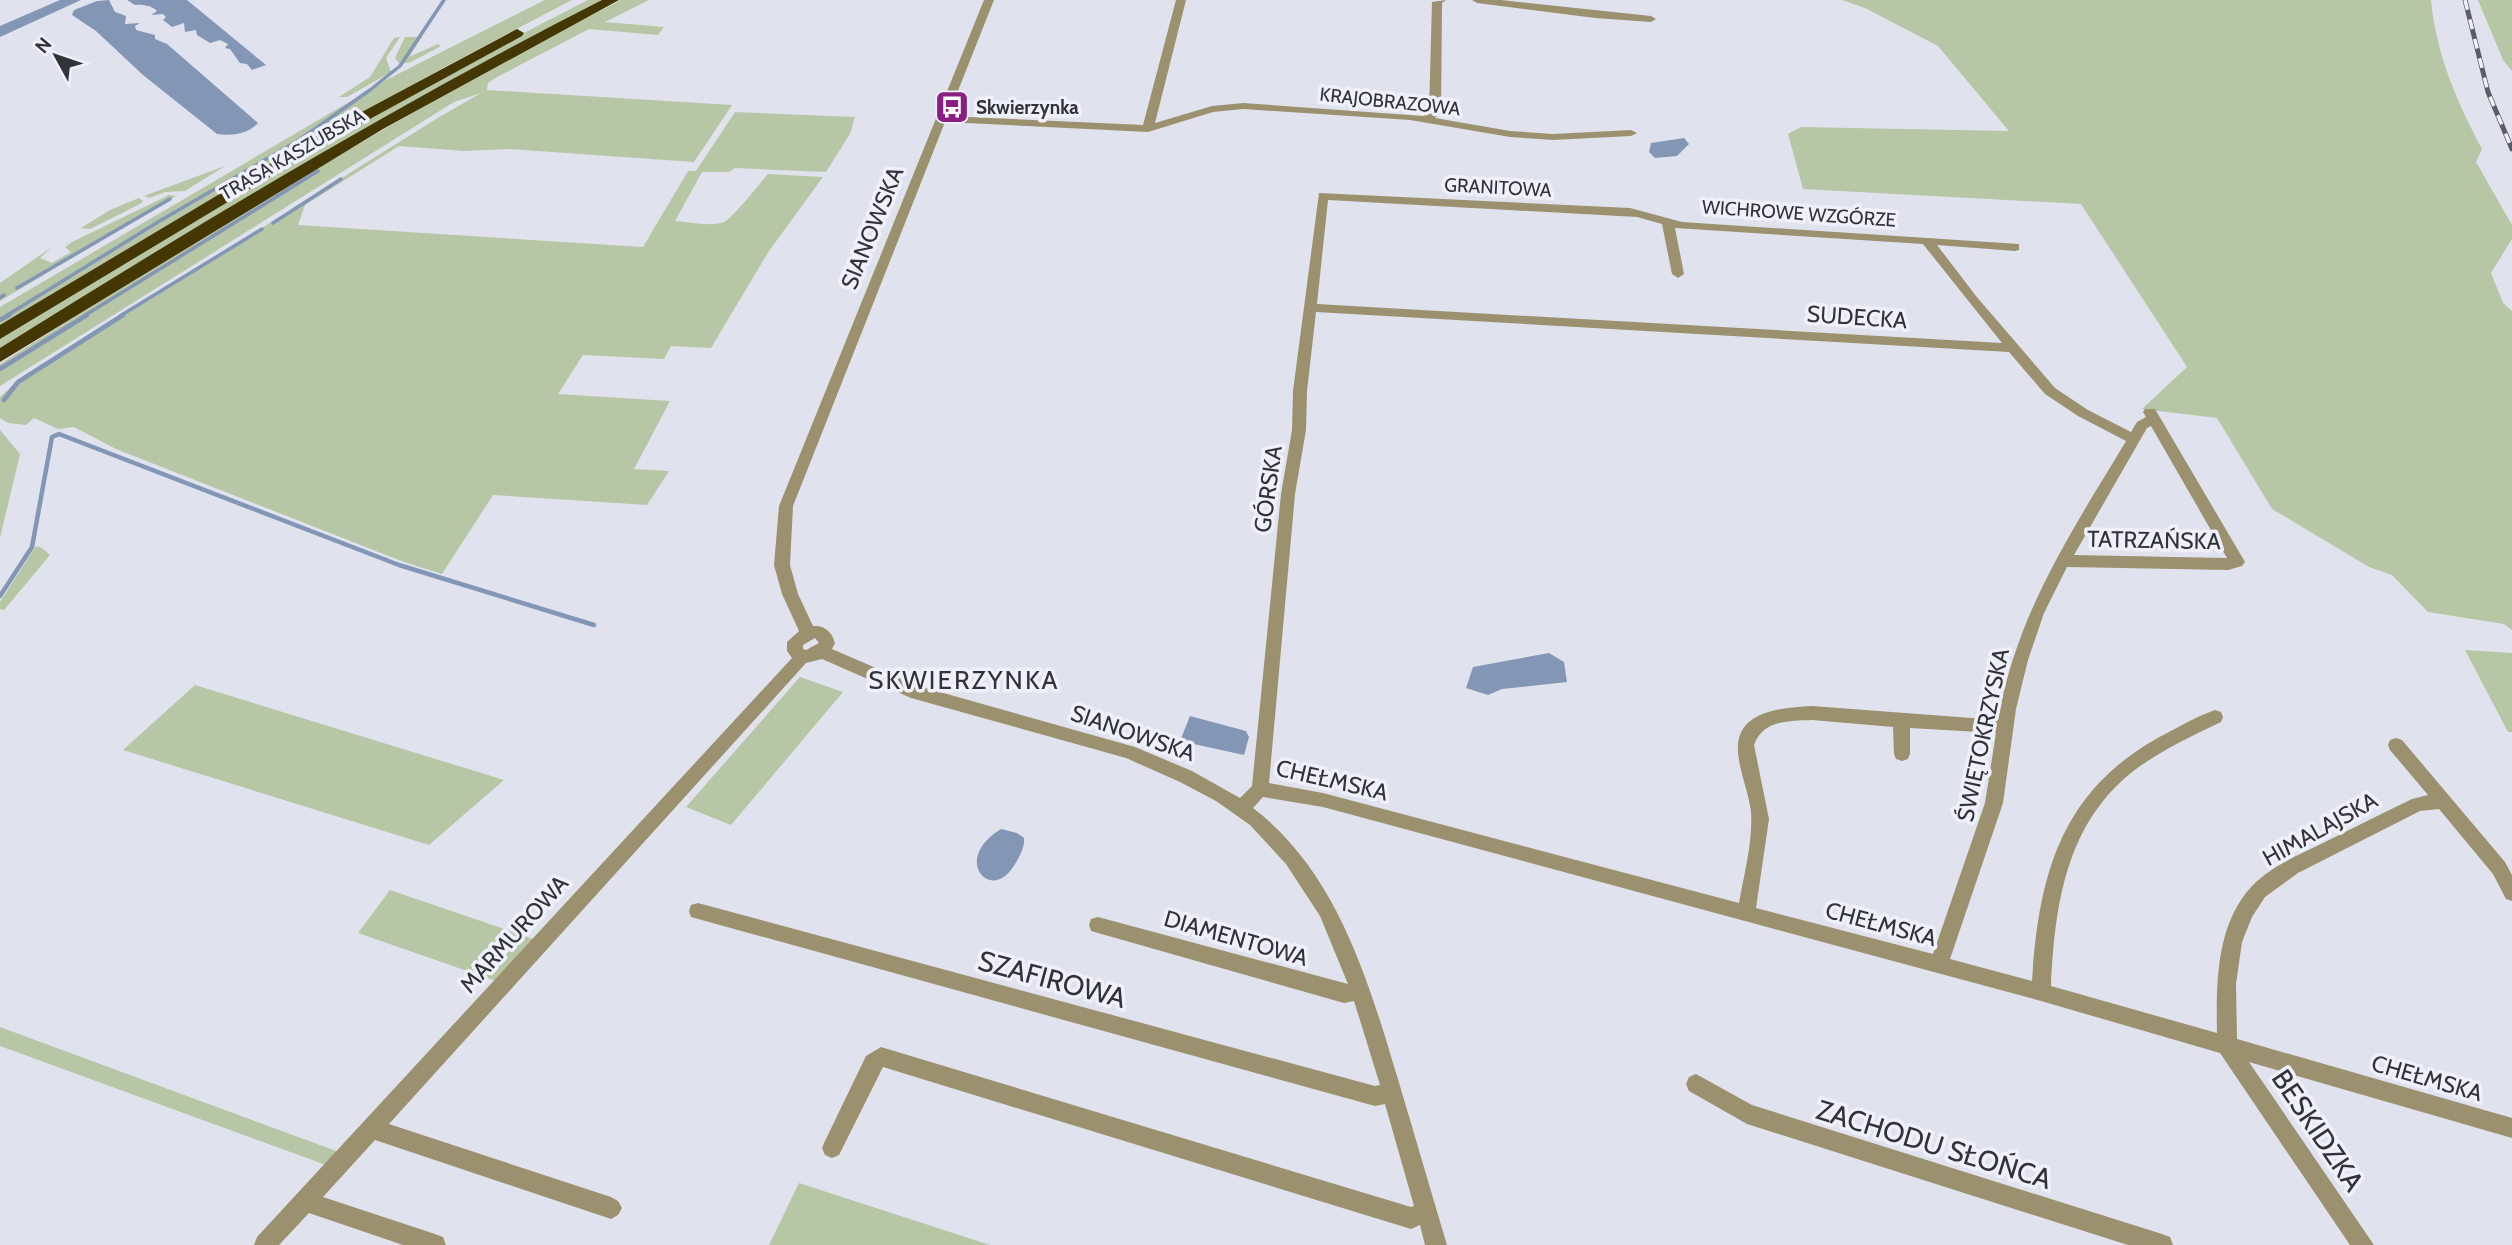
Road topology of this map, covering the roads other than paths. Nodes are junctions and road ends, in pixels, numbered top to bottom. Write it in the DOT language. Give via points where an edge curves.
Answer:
graph roads {
  1 [pos="581,0"];
  2 [pos="612,0"];
  3 [pos="989,0"];
  4 [pos="1181,0"];
  5 [pos="1441,0"];
  6 [pos="1477,0"];
  7 [pos="1651,19"];
  8 [pos="943,119"];
  9 [pos="1426,119"];
  10 [pos="1148,129"];
  11 [pos="1632,134"];
  12 [pos="1323,196"];
  13 [pos="1668,223"];
  14 [pos="1927,241"];
  15 [pos="2015,247"];
  16 [pos="1678,274"];
  17 [pos="1310,308"];
  18 [pos="0,333"];
  19 [pos="2014,348"];
  20 [pos="0,356"];
  21 [pos="2152,415"];
  22 [pos="2134,439"];
  23 [pos="2064,561"];
  24 [pos="808,633"];
  25 [pos="823,652"];
  26 [pos="802,657"];
  27 [pos="2214,717"];
  28 [pos="1900,721"];
  29 [pos="2006,727"];
  30 [pos="2396,745"];
  31 [pos="1902,754"];
  32 [pos="1260,789"];
  33 [pos="2440,801"];
  34 [pos="1241,809"];
  35 [pos="2512,892"];
  36 [pos="698,911"];
  37 [pos="1746,915"];
  38 [pos="1098,925"];
  39 [pos="1939,965"];
  40 [pos="1361,991"];
  41 [pos="2041,992"];
  42 [pos="2227,1046"];
  43 [pos="1696,1084"];
  44 [pos="1392,1092"];
  45 [pos="371,1128"];
  46 [pos="2512,1128"];
  47 [pos="832,1148"];
  48 [pos="305,1201"];
  49 [pos="611,1208"];
  50 [pos="1427,1212"];
  51 [pos="265,1245"];
  52 [pos="435,1245"];
  53 [pos="1436,1245"];
  54 [pos="2162,1245"];
  55 [pos="2363,1245"];
  1 -- 18 [label="highway, TRASA KASZUBSKA" via="307,147"];
  2 -- 20 [label="highway, TRASA KASZUBSKA" via="336,149"];
  3 -- 8 [label="street, SIANOWSKA"];
  4 -- 10 [label="street"];
  5 -- 9 [label="street" via="1437,2 1435,113"];
  6 -- 7 [label="street"];
  8 -- 10 [label="street"];
  8 -- 24 [label="street, SIANOWSKA" via="786,506 782,565"];
  9 -- 10 [label="street, KRAJOBRAZOWA" via="1243,106 1212,109"];
  9 -- 11 [label="street, KRAJOBRAZOWA" via="1510,134"];
  12 -- 13 [label="street, GRANITOWA" via="1630,212"];
  12 -- 17 [label="street, GÓRSKA"];
  13 -- 14 [label="street, WICHROWE WZGÓRZE"];
  13 -- 16 [label="street"];
  14 -- 15 [label="street, WICHROWE WZGÓRZE"];
  14 -- 19 [label="street, WICHROWE WZGÓRZE"];
  17 -- 19 [label="street, SUDECKA"];
  17 -- 32 [label="street, GÓRSKA"];
  19 -- 22 [label="street, WICHROWE WZGÓRZE" via="2050,391"];
  21 -- 22 [label="street, ŚWIĘTOKRZYSKA"];
  21 -- 23 [label="street, TATRZAŃSKA" via="2237,562"];
  22 -- 23 [label="street, ŚWIĘTOKRZYSKA"];
  23 -- 29 [label="street, ŚWIĘTOKRZYSKA" via="2037,610 2019,662"];
  24 -- 25 [label="street" via="825,636"];
  24 -- 26 [label="street" via="795,642 795,651"];
  25 -- 26 [label="street"];
  25 -- 34 [label="street, SIANOWSKA" via="911,691 1129,752 1198,781"];
  26 -- 45 [label="street, MARMUROWA"];
  27 -- 41 [label="street" via="2161,744 2119,773 2089,804 2066,841 2053,883 2044,927"];
  28 -- 29 [label="street"];
  28 -- 31 [label="street"];
  28 -- 37 [label="street" via="1811,713 1758,720 1746,745 1760,818"];
  29 -- 39 [label="street, ŚWIĘTOKRZYSKA" via="1995,803"];
  30 -- 33 [label="street"];
  32 -- 34 [label="street, CHEŁMSKA"];
  32 -- 37 [label="street, CHEŁMSKA" via="1323,800"];
  33 -- 35 [label="street" via="2498,868"];
  33 -- 42 [label="street, HIMALAJSKA" via="2418,804 2305,860 2259,891 2233,942 2226,985"];
  34 -- 40 [label="street, SIANOWSKA" via="1300,866 1347,952"];
  36 -- 44 [label="street, SZAFIROWA" via="1375,1096"];
  37 -- 39 [label="street, CHEŁMSKA"];
  38 -- 40 [label="street, DIAMENTOWA" via="1344,994"];
  39 -- 41 [label="street, CHEŁMSKA"];
  40 -- 44 [label="street, SIANOWSKA"];
  41 -- 42 [label="street, CHEŁMSKA"];
  42 -- 46 [label="street, CHEŁMSKA"];
  42 -- 55 [label="street, BESKIDZKA"];
  43 -- 54 [label="street, ZACHODU SŁOŃCA" via="1747,1114"];
  44 -- 50 [label="street, SIANOWSKA"];
  45 -- 48 [label="street, MARMUROWA"];
  45 -- 49 [label="street"];
  47 -- 50 [label="street" via="873,1063 881,1057 1411,1218"];
  48 -- 51 [label="street, MARMUROWA"];
  48 -- 52 [label="street"];
  50 -- 53 [label="street, SIANOWSKA"];
}
